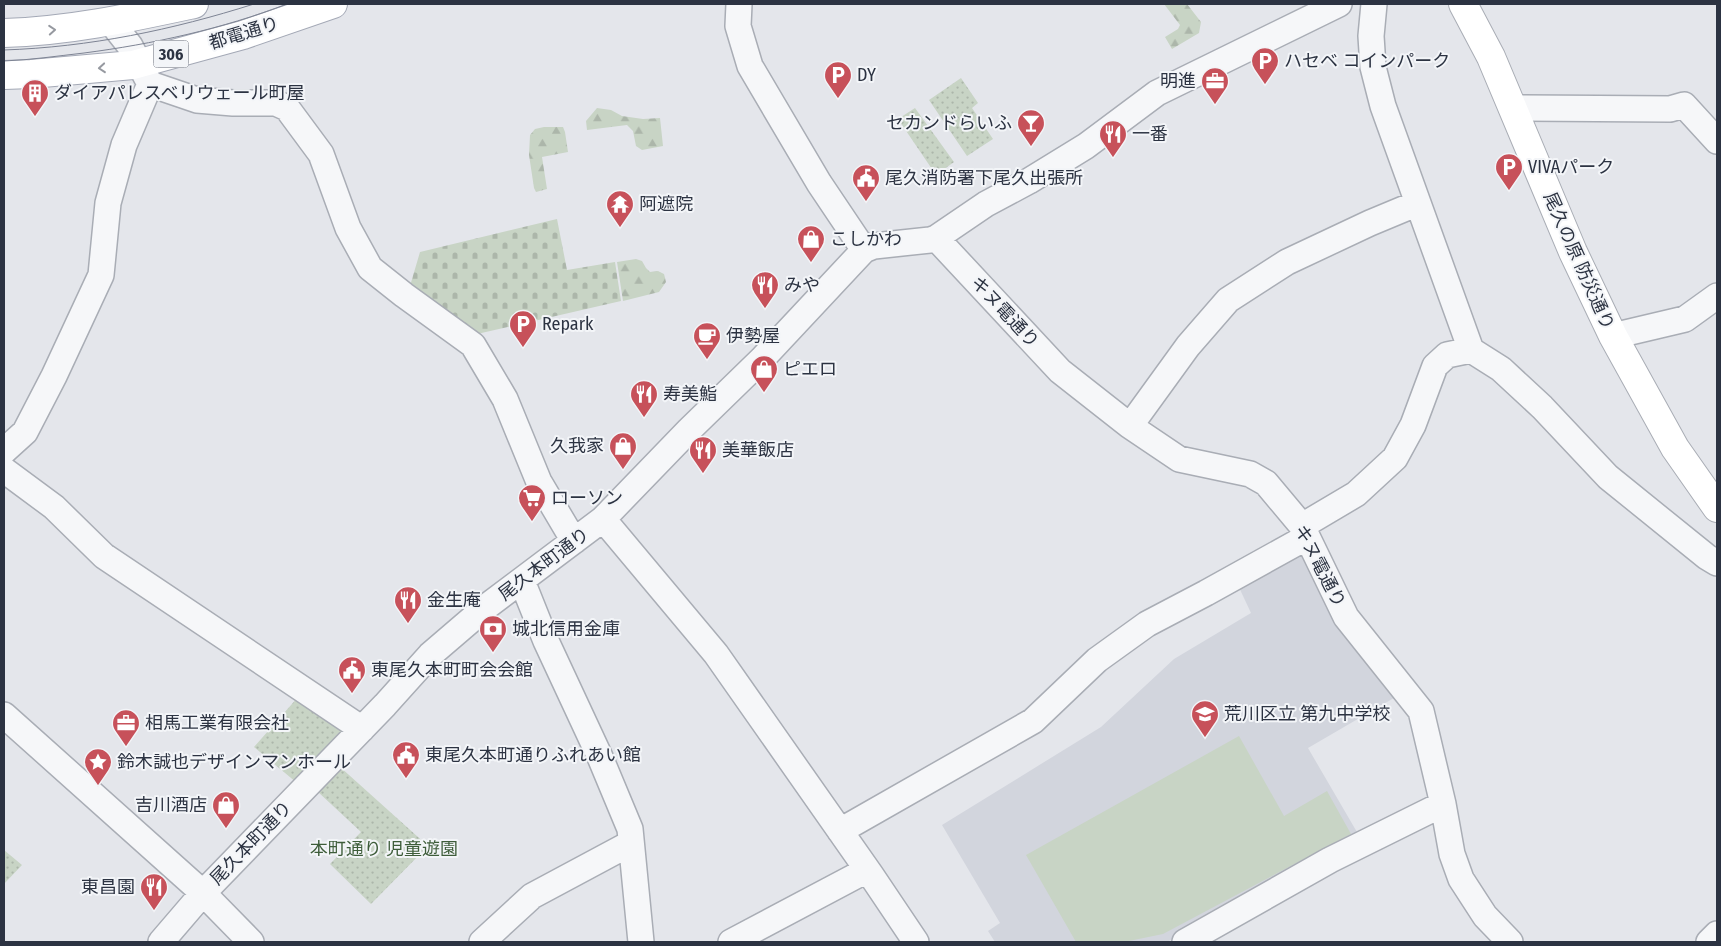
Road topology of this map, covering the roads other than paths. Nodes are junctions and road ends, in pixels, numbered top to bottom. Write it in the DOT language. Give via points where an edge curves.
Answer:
graph roads {
  1 [pos="194,4"];
  2 [pos="333,4"];
  3 [pos="738,4"];
  4 [pos="1339,4"];
  5 [pos="1374,4"];
  6 [pos="1463,4"];
  7 [pos="107,16"];
  8 [pos="4,33"];
  9 [pos="145,74"];
  10 [pos="4,76"];
  11 [pos="1512,108"];
  12 [pos="1717,141"];
  13 [pos="1418,203"];
  14 [pos="936,238"];
  15 [pos="864,250"];
  16 [pos="1717,296"];
  17 [pos="1613,336"];
  18 [pos="1471,350"];
  19 [pos="1130,426"];
  20 [pos="4,451"];
  21 [pos="4,470"];
  22 [pos="1717,508"];
  23 [pos="604,519"];
  24 [pos="1305,531"];
  25 [pos="574,541"];
  26 [pos="1717,563"];
  27 [pos="522,581"];
  28 [pos="4,715"];
  29 [pos="362,729"];
  30 [pos="1443,804"];
  31 [pos="840,831"];
  32 [pos="631,843"];
  33 [pos="867,870"];
  34 [pos="203,893"];
  35 [pos="1717,934"];
  36 [pos="160,942"];
  37 [pos="251,942"];
  38 [pos="482,942"];
  39 [pos="641,942"];
  40 [pos="731,942"];
  41 [pos="916,942"];
  42 [pos="1185,942"];
  43 [pos="1510,942"];
  44 [pos="1709,942"];
  1 -- 7 [label="street"];
  2 -- 9 [label="street, 都電通り / 306"];
  3 -- 15 [label="street" via="738,26 750,66 819,183"];
  4 -- 14 [label="street" via="1157,93 1086,146 986,204"];
  5 -- 13 [label="street" via="1373,67 1383,106"];
  6 -- 11 [label="street, 尾久の原 防災通り" via="1491,57"];
  8 -- 7 [label="street, one-way" via="72,29"];
  7 -- 9 [label="street" via="130,46"];
  9 -- 10 [label="street, 都電通り / 306, one-way" via="133,65"];
  9 -- 20 [label="street" via="108,202 101,275 25,432"];
  9 -- 25 [label="street" via="197,100 276,103 287,108 321,154 348,228 370,268 473,345 505,399 539,482"];
  11 -- 12 [label="street" via="1670,109 1684,105"];
  11 -- 17 [label="street, 尾久の原 防災通り" via="1573,252"];
  13 -- 18 [label="street"];
  13 -- 19 [label="street" via="1288,262 1228,300 1188,346"];
  14 -- 15 [label="street"];
  14 -- 19 [label="street, キヌ電通り" via="1060,371"];
  15 -- 23 [label="street, 尾久本町通り"];
  16 -- 17 [label="street" via="1685,319"];
  17 -- 22 [label="street, 尾久の原 防災通り" via="1675,448"];
  18 -- 24 [label="street" via="1447,355 1435,366 1413,425 1395,458 1356,494"];
  18 -- 26 [label="street" via="1501,369 1542,407 1608,477"];
  19 -- 24 [label="street, キヌ電通り" via="1179,459 1250,474 1266,483"];
  21 -- 29 [label="street" via="54,507 104,556"];
  23 -- 25 [label="street, 尾久本町通り"];
  23 -- 31 [label="street" via="716,654"];
  24 -- 30 [label="street, キヌ電通り" via="1346,617 1421,711"];
  24 -- 31 [label="street" via="1206,593 1147,624 1098,660 1033,721"];
  25 -- 27 [label="street, 尾久本町通り"];
  27 -- 29 [label="street, 尾久本町通り" via="430,655"];
  27 -- 32 [label="street" via="600,757 630,830"];
  28 -- 34 [label="street"];
  29 -- 34 [label="street, 尾久本町通り"];
  30 -- 42 [label="street" via="1330,860"];
  30 -- 43 [label="street, キヌ電通り" via="1452,854 1462,879 1485,916"];
  31 -- 33 [label="street"];
  32 -- 38 [label="street" via="532,896"];
  32 -- 39 [label="street"];
  33 -- 40 [label="street"];
  33 -- 41 [label="street"];
  34 -- 36 [label="street, 尾久本町通り"];
  34 -- 37 [label="street"];
  35 -- 44 [label="street"];
}
